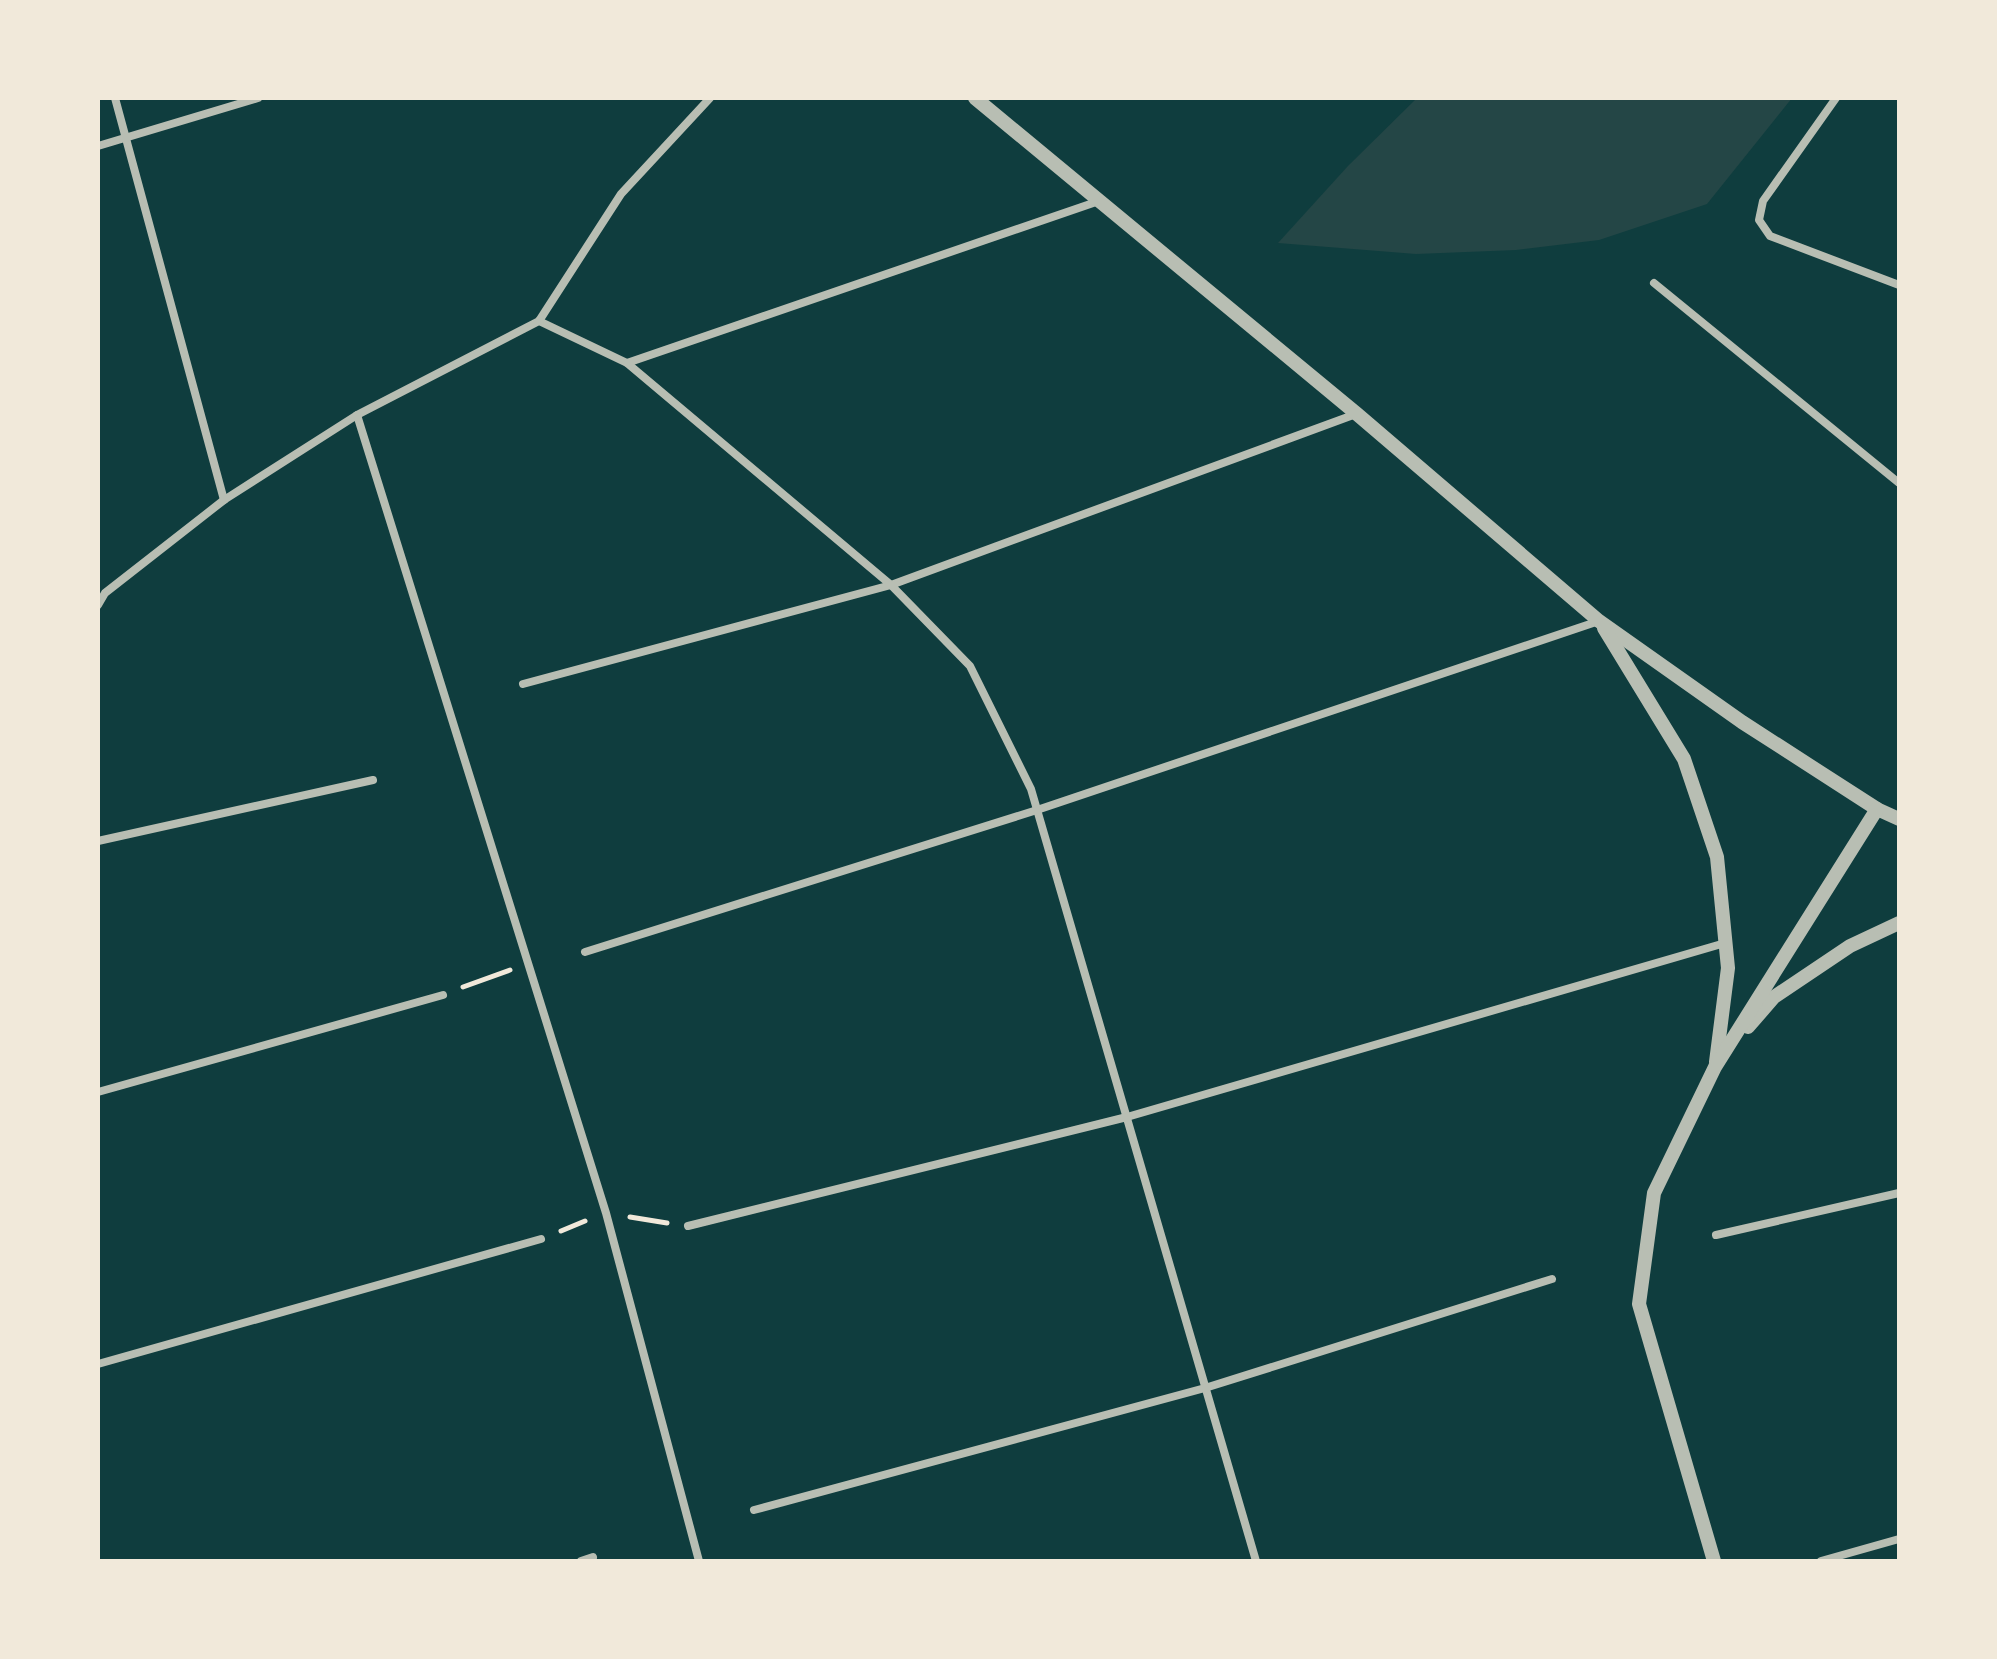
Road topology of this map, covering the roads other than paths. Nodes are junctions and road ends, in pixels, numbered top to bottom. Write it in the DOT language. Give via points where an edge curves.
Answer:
graph roads {
  1 [pos="115,98"];
  2 [pos="258,98"];
  3 [pos="710,98"];
  4 [pos="975,98"];
  5 [pos="1836,98"];
  6 [pos="124,137"];
  7 [pos="98,146"];
  8 [pos="1099,201"];
  9 [pos="1654,283"];
  10 [pos="1899,285"];
  11 [pos="539,321"];
  12 [pos="627,363"];
  13 [pos="1357,414"];
  14 [pos="357,415"];
  15 [pos="1899,483"];
  16 [pos="224,500"];
  17 [pos="891,585"];
  18 [pos="98,605"];
  19 [pos="1599,621"];
  20 [pos="523,684"];
  21 [pos="373,780"];
  22 [pos="1877,809"];
  23 [pos="1037,810"];
  24 [pos="1899,819"];
  25 [pos="98,841"];
  26 [pos="1899,923"];
  27 [pos="1725,943"];
  28 [pos="585,952"];
  29 [pos="443,995"];
  30 [pos="1715,1067"];
  31 [pos="98,1092"];
  32 [pos="1127,1117"];
  33 [pos="1899,1193"];
  34 [pos="688,1226"];
  35 [pos="1716,1235"];
  36 [pos="541,1239"];
  37 [pos="1552,1279"];
  38 [pos="98,1364"];
  39 [pos="1205,1388"];
  40 [pos="754,1510"];
  41 [pos="1899,1539"];
  42 [pos="593,1557"];
  43 [pos="581,1561"];
  44 [pos="699,1561"];
  45 [pos="1256,1561"];
  46 [pos="1714,1561"];
  47 [pos="1821,1561"];
  1 -- 6 [label="street"];
  2 -- 6 [label="street"];
  3 -- 11 [label="street" via="621,194"];
  4 -- 8 [label="street"];
  5 -- 10 [label="street" via="1763,201 1759,220 1770,236"];
  6 -- 7 [label="street"];
  6 -- 16 [label="street"];
  8 -- 12 [label="street"];
  8 -- 13 [label="street"];
  9 -- 15 [label="street"];
  11 -- 12 [label="street"];
  11 -- 14 [label="street"];
  12 -- 17 [label="street"];
  13 -- 17 [label="street"];
  13 -- 19 [label="street"];
  14 -- 16 [label="street"];
  14 -- 44 [label="street" via="606,1213"];
  16 -- 18 [label="street" via="105,593"];
  17 -- 20 [label="street"];
  17 -- 23 [label="street" via="970,666"];
  19 -- 22 [label="street"];
  19 -- 23 [label="street"];
  19 -- 27 [label="street" via="1684,759 1717,857"];
  21 -- 25 [label="street"];
  22 -- 24 [label="street"];
  22 -- 30 [label="street"];
  23 -- 28 [label="street"];
  23 -- 32 [label="street"];
  26 -- 30 [label="street" via="1850,946 1774,997"];
  27 -- 30 [label="street" via="1728,968"];
  27 -- 32 [label="street"];
  29 -- 31 [label="street"];
  30 -- 46 [label="street" via="1654,1193 1639,1304"];
  32 -- 34 [label="street"];
  32 -- 39 [label="street"];
  33 -- 35 [label="street"];
  36 -- 38 [label="street"];
  37 -- 39 [label="street"];
  39 -- 40 [label="street"];
  39 -- 45 [label="street"];
  41 -- 47 [label="street"];
  42 -- 43 [label="street"];
}
